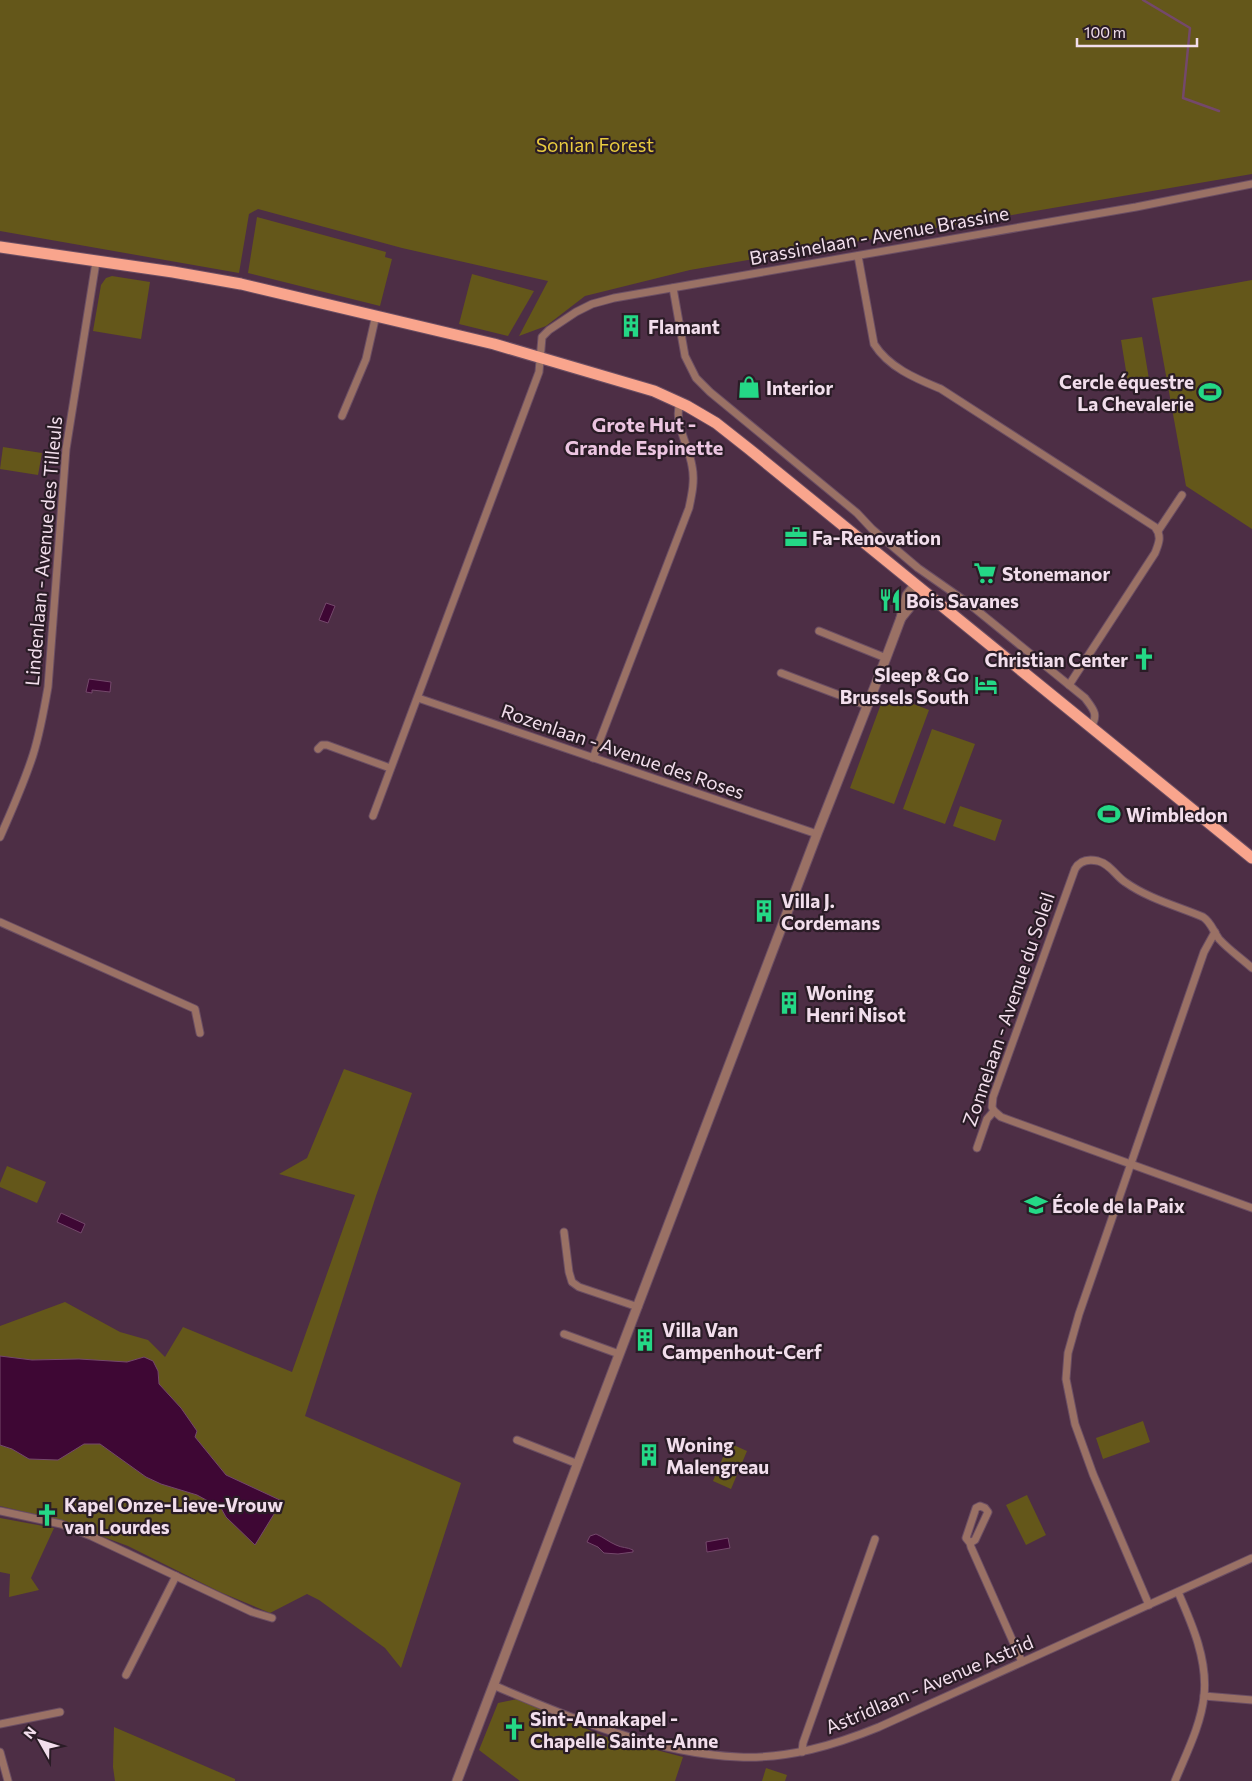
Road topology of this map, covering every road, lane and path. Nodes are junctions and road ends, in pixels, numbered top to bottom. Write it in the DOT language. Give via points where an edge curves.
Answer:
graph roads {
  1 [pos="1252,184"];
  2 [pos="0,248"];
  3 [pos="858,256"];
  4 [pos="96,262"];
  5 [pos="673,288"];
  6 [pos="376,315"];
  7 [pos="540,357"];
  8 [pos="680,403"];
  9 [pos="342,416"];
  10 [pos="1182,495"];
  11 [pos="1158,531"];
  12 [pos="919,588"];
  13 [pos="819,631"];
  14 [pos="886,658"];
  15 [pos="781,673"];
  16 [pos="1069,685"];
  17 [pos="418,698"];
  18 [pos="868,706"];
  19 [pos="1091,727"];
  20 [pos="318,749"];
  21 [pos="593,758"];
  22 [pos="390,768"];
  23 [pos="373,816"];
  24 [pos="817,834"];
  25 [pos="0,837"];
  26 [pos="1252,858"];
  27 [pos="0,922"];
  28 [pos="1215,932"];
  29 [pos="1252,968"];
  30 [pos="200,1033"];
  31 [pos="994,1111"];
  32 [pos="977,1148"];
  33 [pos="1130,1164"];
  34 [pos="1252,1208"];
  35 [pos="564,1232"];
  36 [pos="638,1307"];
  37 [pos="564,1334"];
  38 [pos="619,1354"];
  39 [pos="517,1440"];
  40 [pos="578,1464"];
  41 [pos="0,1511"];
  42 [pos="875,1539"];
  43 [pos="970,1543"];
  44 [pos="1252,1558"];
  45 [pos="176,1576"];
  46 [pos="1178,1592"];
  47 [pos="1149,1605"];
  48 [pos="272,1618"];
  49 [pos="1022,1662"];
  50 [pos="126,1675"];
  51 [pos="493,1685"];
  52 [pos="1204,1696"];
  53 [pos="1252,1700"];
  54 [pos="60,1712"];
  55 [pos="0,1724"];
  56 [pos="0,1752"];
  57 [pos="802,1752"];
  58 [pos="8,1781"];
  59 [pos="456,1781"];
  60 [pos="1175,1781"];
  1 -- 3 [label="street, Brassinelaan - Avenue Brassine"];
  2 -- 4 [label="main road"];
  3 -- 5 [label="street, Brassinelaan - Avenue Brassine"];
  3 -- 11 [label="street" via="874,344 882,356 914,378 941,389"];
  4 -- 6 [label="main road" via="241,284"];
  4 -- 25 [label="street, Lindenlaan - Avenue des Tilleuls" via="66,449 44,713 26,776"];
  5 -- 7 [label="street, Brassinelaan - Avenue Brassine" via="614,298 576,312 542,337"];
  5 -- 16 [label="street" via="685,356 696,378 918,568 968,603"];
  6 -- 7 [label="main road"];
  6 -- 9 [label="street" via="366,359"];
  7 -- 8 [label="main road" via="654,391"];
  7 -- 17 [label="street, Brassinelaan - Avenue Brassine" via="538,372"];
  8 -- 12 [label="main road" via="716,423"];
  8 -- 21 [label="street" via="678,415 692,468 689,508"];
  10 -- 11 [label="street"];
  11 -- 16 [label="street" via="1160,541 1155,553"];
  12 -- 14 [label="street" via="901,618"];
  12 -- 19 [label="main road"];
  13 -- 14 [label="street"];
  14 -- 18 [label="street"];
  15 -- 18 [label="street"];
  16 -- 19 [label="street" via="1092,707 1095,720"];
  17 -- 21 [label="street, Rozenlaan - Avenue des Roses"];
  17 -- 22 [label="street, Brassinelaan - Avenue Brassine"];
  18 -- 24 [label="street"];
  19 -- 26 [label="main road"];
  20 -- 22 [label="street" via="327,745"];
  21 -- 24 [label="street, Rozenlaan - Avenue des Roses"];
  22 -- 23 [label="street, Brassinelaan - Avenue Brassine"];
  24 -- 36 [label="street"];
  27 -- 30 [label="street" via="195,1009"];
  28 -- 29 [label="street, Zonnelaan - Avenue du Soleil"];
  28 -- 31 [label="street, Zonnelaan - Avenue du Soleil" via="1208,920 1138,891 1106,864 1085,860 1078,864 993,1097"];
  28 -- 33 [label="street" via="1204,952"];
  31 -- 32 [label="street, Zonnelaan - Avenue du Soleil" via="987,1118"];
  31 -- 33 [label="street" via="1001,1117"];
  33 -- 34 [label="street"];
  33 -- 47 [label="street" via="1078,1314 1068,1353 1066,1379 1074,1424"];
  35 -- 36 [label="street" via="572,1282"];
  36 -- 38 [label="street"];
  37 -- 38 [label="street"];
  38 -- 40 [label="street"];
  39 -- 40 [label="street"];
  40 -- 51 [label="street"];
  41 -- 45 [label="street" via="62,1524"];
  42 -- 57 [label="street"];
  43 -- 43 [label="street" via="975,1540 988,1512 980,1506 976,1508 966,1538"];
  43 -- 49 [label="street"];
  44 -- 46 [label="street, Astridlaan - Avenue Astrid"];
  45 -- 48 [label="street" via="252,1612"];
  45 -- 50 [label="street"];
  46 -- 47 [label="street, Astridlaan - Avenue Astrid"];
  46 -- 52 [label="street" via="1195,1630 1201,1655"];
  47 -- 49 [label="street, Astridlaan - Avenue Astrid"];
  49 -- 57 [label="street, Astridlaan - Avenue Astrid" via="880,1727"];
  51 -- 57 [label="street, Astridlaan - Avenue Astrid" via="602,1729 670,1747 740,1757"];
  51 -- 59 [label="street"];
  52 -- 53 [label="street"];
  52 -- 60 [label="street"];
  54 -- 55 [label="street"];
  56 -- 58 [label="street"];
}
